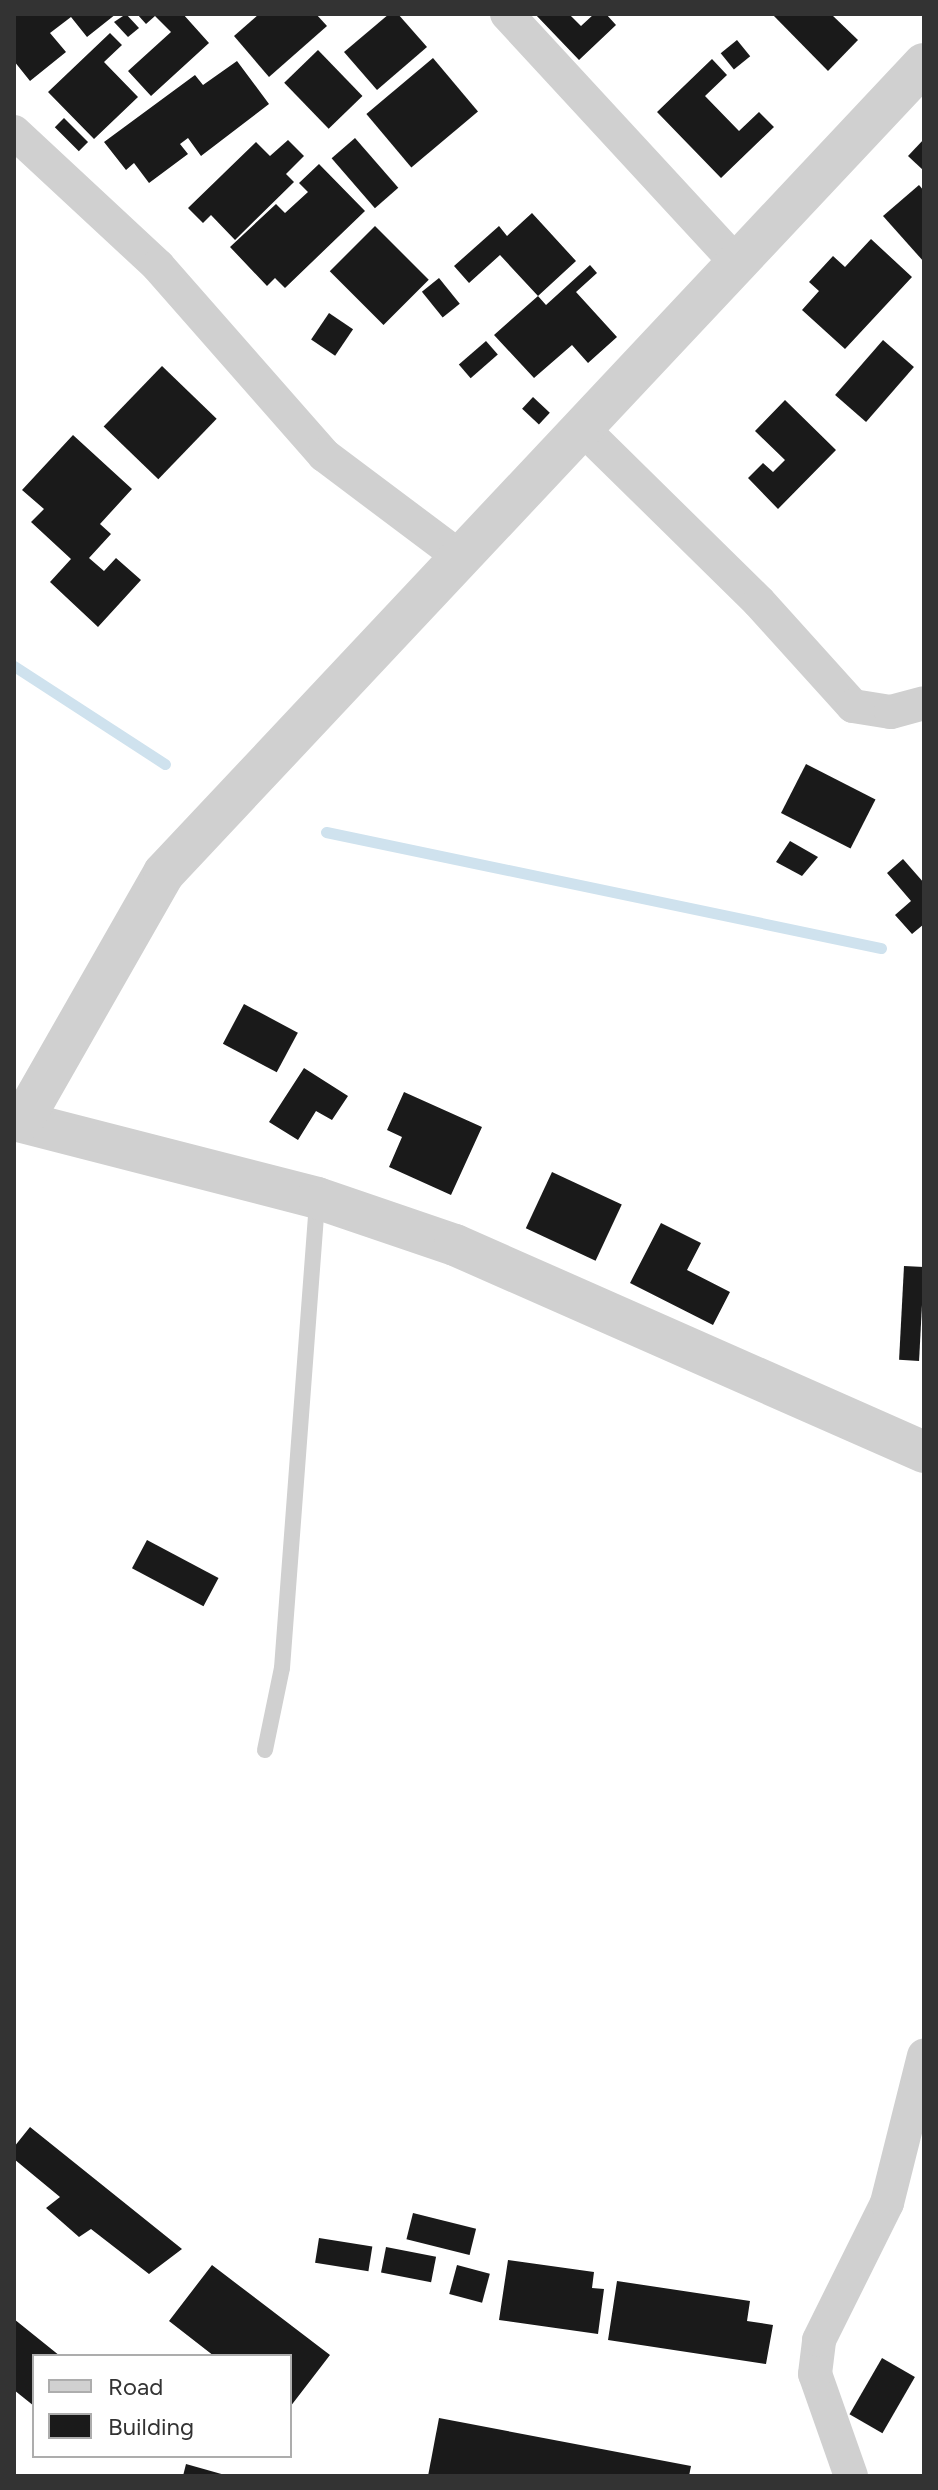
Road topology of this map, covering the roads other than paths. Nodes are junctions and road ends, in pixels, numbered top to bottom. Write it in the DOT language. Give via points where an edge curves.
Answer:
graph roads {
  1 [pos="507,14"];
  2 [pos="924,64"];
  3 [pos="14,132"];
  4 [pos="737,263"];
  5 [pos="582,428"];
  6 [pos="461,558"];
  7 [pos="924,703"];
  8 [pos="19,1120"];
  9 [pos="317,1198"];
  10 [pos="924,1452"];
  11 [pos="265,1750"];
  12 [pos="924,2056"];
  13 [pos="851,2476"];
  1 -- 4 [label="street"];
  2 -- 4 [label="street"];
  3 -- 6 [label="street" via="158,266 324,455"];
  4 -- 5 [label="street"];
  5 -- 6 [label="street"];
  5 -- 7 [label="street" via="759,602 853,706 891,712"];
  6 -- 8 [label="street" via="164,873"];
  8 -- 9 [label="street"];
  9 -- 10 [label="street" via="455,1245"];
  9 -- 11 [label="lane" via="282,1668"];
  12 -- 13 [label="street" via="908,2102 887,2203 819,2340 815,2374"];
}
